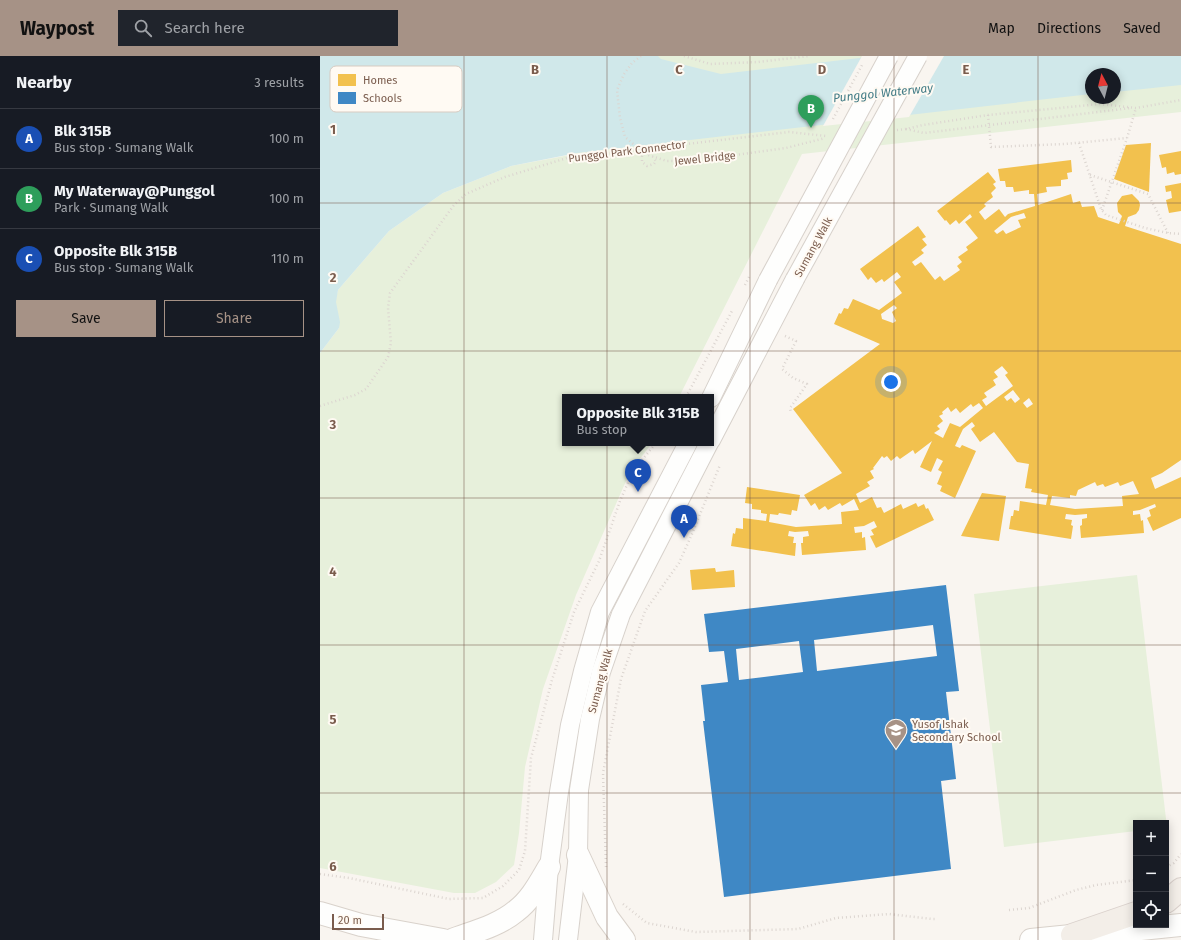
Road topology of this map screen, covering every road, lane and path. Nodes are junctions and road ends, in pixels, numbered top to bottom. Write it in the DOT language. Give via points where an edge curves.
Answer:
graph roads {
  1 [pos="641,56"];
  2 [pos="684,56"];
  3 [pos="809,56"];
  4 [pos="889,56"];
  5 [pos="918,56"];
  6 [pos="1181,100"];
  7 [pos="1136,108"];
  8 [pos="988,115"];
  9 [pos="989,125"];
  10 [pos="906,129"];
  11 [pos="891,131"];
  12 [pos="832,136"];
  13 [pos="1127,138"];
  14 [pos="1079,143"];
  15 [pos="646,149"];
  16 [pos="654,157"];
  17 [pos="1090,175"];
  18 [pos="1112,182"];
  19 [pos="1102,210"];
  20 [pos="1168,233"];
  21 [pos="1181,234"];
  22 [pos="734,306"];
  23 [pos="785,336"];
  24 [pos="688,394"];
  25 [pos="713,394"];
  26 [pos="320,406"];
  27 [pos="791,413"];
  28 [pos="714,434"];
  29 [pos="654,446"];
  30 [pos="686,446"];
  31 [pos="707,446"];
  32 [pos="721,462"];
  33 [pos="1181,854"];
  34 [pos="578,855"];
  35 [pos="1169,866"];
  36 [pos="549,867"];
  37 [pos="320,874"];
  38 [pos="609,874"];
  39 [pos="1133,880"];
  40 [pos="1181,889"];
  41 [pos="1169,899"];
  42 [pos="621,903"];
  43 [pos="1009,910"];
  44 [pos="320,914"];
  45 [pos="1133,914"];
  46 [pos="937,918"];
  47 [pos="1181,925"];
  48 [pos="1072,936"];
  49 [pos="442,940"];
  50 [pos="452,940"];
  51 [pos="543,940"];
  52 [pos="568,940"];
  53 [pos="624,940"];
  54 [pos="1031,940"];
  1 -- 16 [label="path, Jewel Bridge, bridge" via="624,74 618,90 620,118 625,137 645,154"];
  2 -- 3 [label="path" via="710,64"];
  4 -- 25 [label="street, bridge" via="768,280"];
  5 -- 28 [label="street, Sumang Walk, bridge" via="795,279"];
  6 -- 7 [label="path"];
  7 -- 8 [label="path" via="1100,104"];
  7 -- 9 [label="path"];
  7 -- 13 [label="path"];
  8 -- 9 [label="path"];
  8 -- 10 [label="path" via="923,124"];
  9 -- 10 [label="path" via="924,133"];
  9 -- 14 [label="path" via="991,147"];
  10 -- 11 [label="path"];
  12 -- 15 [label="path, Punggol Park Connector" via="789,132"];
  12 -- 16 [label="path, Jewel Bridge, bridge" via="786,148 692,161 667,161"];
  13 -- 14 [label="path"];
  13 -- 18 [label="path"];
  14 -- 17 [label="path"];
  15 -- 16 [label="path" via="642,162 647,166 654,164"];
  15 -- 26 [label="path, Punggol Park Connector" via="567,158 505,177 466,194 454,205 390,293 388,308 391,343 388,357 366,389"];
  17 -- 18 [label="path"];
  17 -- 19 [label="path"];
  18 -- 19 [label="path"];
  18 -- 20 [label="path" via="1148,194"];
  19 -- 20 [label="path" via="1106,214 1145,228"];
  20 -- 21 [label="path"];
  22 -- 24 [label="path"];
  23 -- 27 [label="path" via="796,341 782,369 806,384 790,408"];
  29 -- 37 [label="path" via="633,471 599,561 574,612 552,680 531,758 525,851 519,870 503,886 483,898 449,900 350,878"];
  30 -- 36 [label="street, Sumang Walk" via="600,612 570,725"];
  31 -- 34 [label="street, Sumang Walk" via="621,614 601,672 590,718 579,790"];
  32 -- 38 [label="path" via="679,563 645,611 621,680 603,773 606,866"];
  33 -- 35 [label="path"];
  34 -- 52 [label="street, Sumang Walk"];
  34 -- 53 [label="main road" via="607,916"];
  36 -- 50 [label="main road" via="536,889 517,911 502,921"];
  36 -- 51 [label="street, Sumang Walk"];
  39 -- 43 [label="path" via="1082,888 1028,908"];
  40 -- 41 [label="main road"];
  42 -- 46 [label="path" via="647,923 696,932 798,929 836,918 890,914"];
  44 -- 49 [label="main road"];
  45 -- 48 [label="main road"];
  47 -- 48 [label="main road"];
  48 -- 54 [label="main road"];
}
